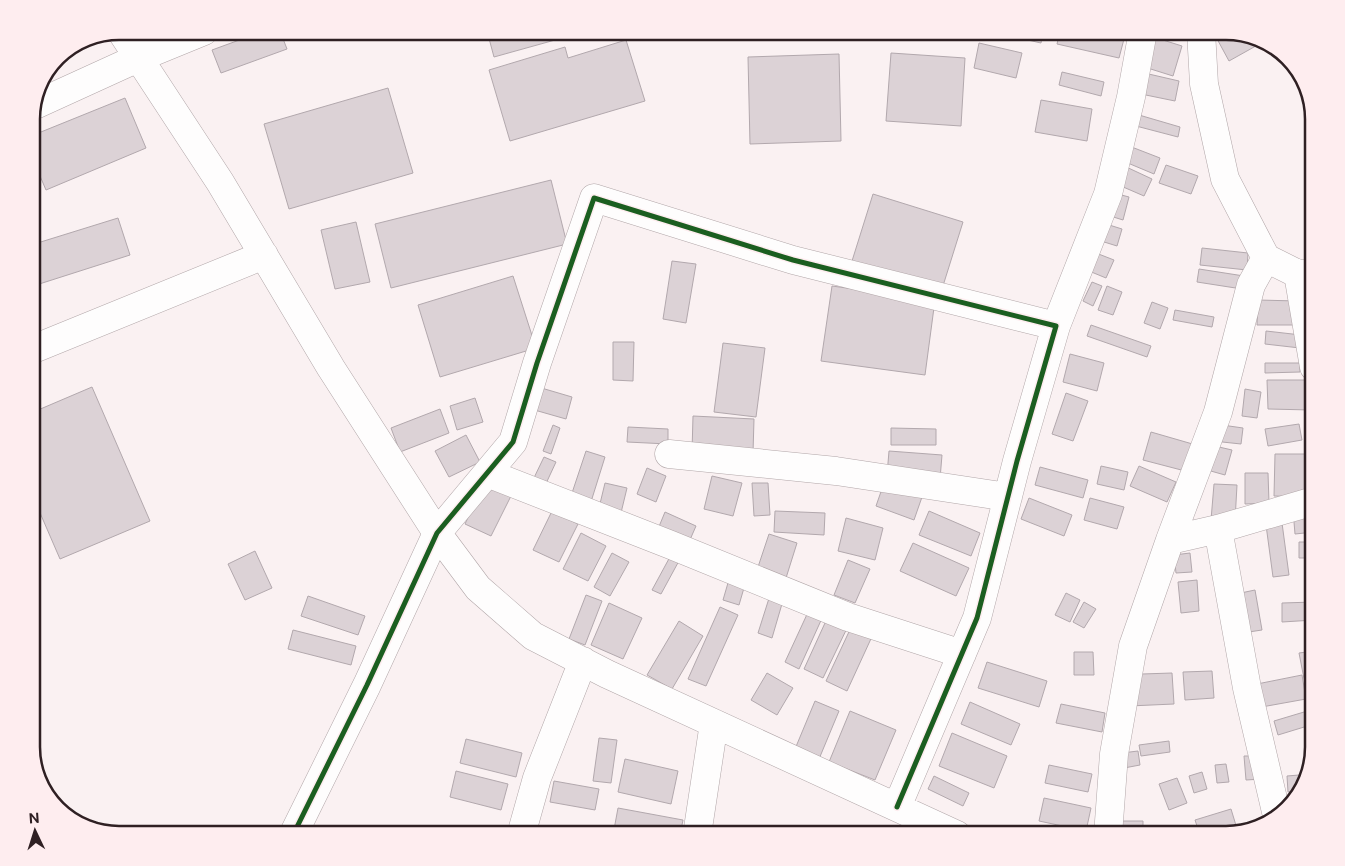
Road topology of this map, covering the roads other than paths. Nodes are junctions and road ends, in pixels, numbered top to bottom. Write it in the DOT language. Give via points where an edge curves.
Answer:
graph roads {
  1 [pos="127,40"];
  2 [pos="182,40"];
  3 [pos="1141,40"];
  4 [pos="1202,40"];
  5 [pos="138,58"];
  6 [pos="42,102"];
  7 [pos="264,255"];
  8 [pos="1266,258"];
  9 [pos="1305,274"];
  10 [pos="1056,326"];
  11 [pos="40,346"];
  12 [pos="669,454"];
  13 [pos="487,473"];
  14 [pos="1008,497"];
  15 [pos="1305,505"];
  16 [pos="1218,529"];
  17 [pos="436,532"];
  18 [pos="1170,540"];
  19 [pos="962,654"];
  20 [pos="583,661"];
  21 [pos="714,723"];
  22 [pos="897,807"];
  23 [pos="1275,808"];
  24 [pos="297,826"];
  25 [pos="524,826"];
  26 [pos="698,826"];
  27 [pos="938,826"];
  28 [pos="1109,826"];
  1 -- 5 [label="street"];
  2 -- 5 [label="street"];
  3 -- 10 [label="street" via="1108,194"];
  4 -- 8 [label="street" via="1204,84 1225,179"];
  5 -- 6 [label="street"];
  5 -- 7 [label="street"];
  7 -- 11 [label="street"];
  7 -- 17 [label="street" via="331,368"];
  8 -- 9 [label="street"];
  8 -- 18 [label="street" via="1252,285 1218,412"];
  10 -- 13 [label="street" via="794,260 594,198 513,442"];
  10 -- 14 [label="street"];
  12 -- 14 [label="street" via="836,471"];
  13 -- 17 [label="street"];
  13 -- 19 [label="street" via="848,617"];
  14 -- 19 [label="street" via="977,618"];
  15 -- 16 [label="street"];
  16 -- 18 [label="street"];
  16 -- 23 [label="street" via="1247,688"];
  17 -- 20 [label="street" via="478,588 533,636"];
  17 -- 24 [label="street"];
  18 -- 28 [label="street" via="1133,646 1114,754"];
  19 -- 22 [label="street"];
  20 -- 21 [label="street"];
  20 -- 25 [label="street" via="537,778"];
  21 -- 22 [label="street"];
  21 -- 26 [label="street"];
  22 -- 27 [label="street"];
}
